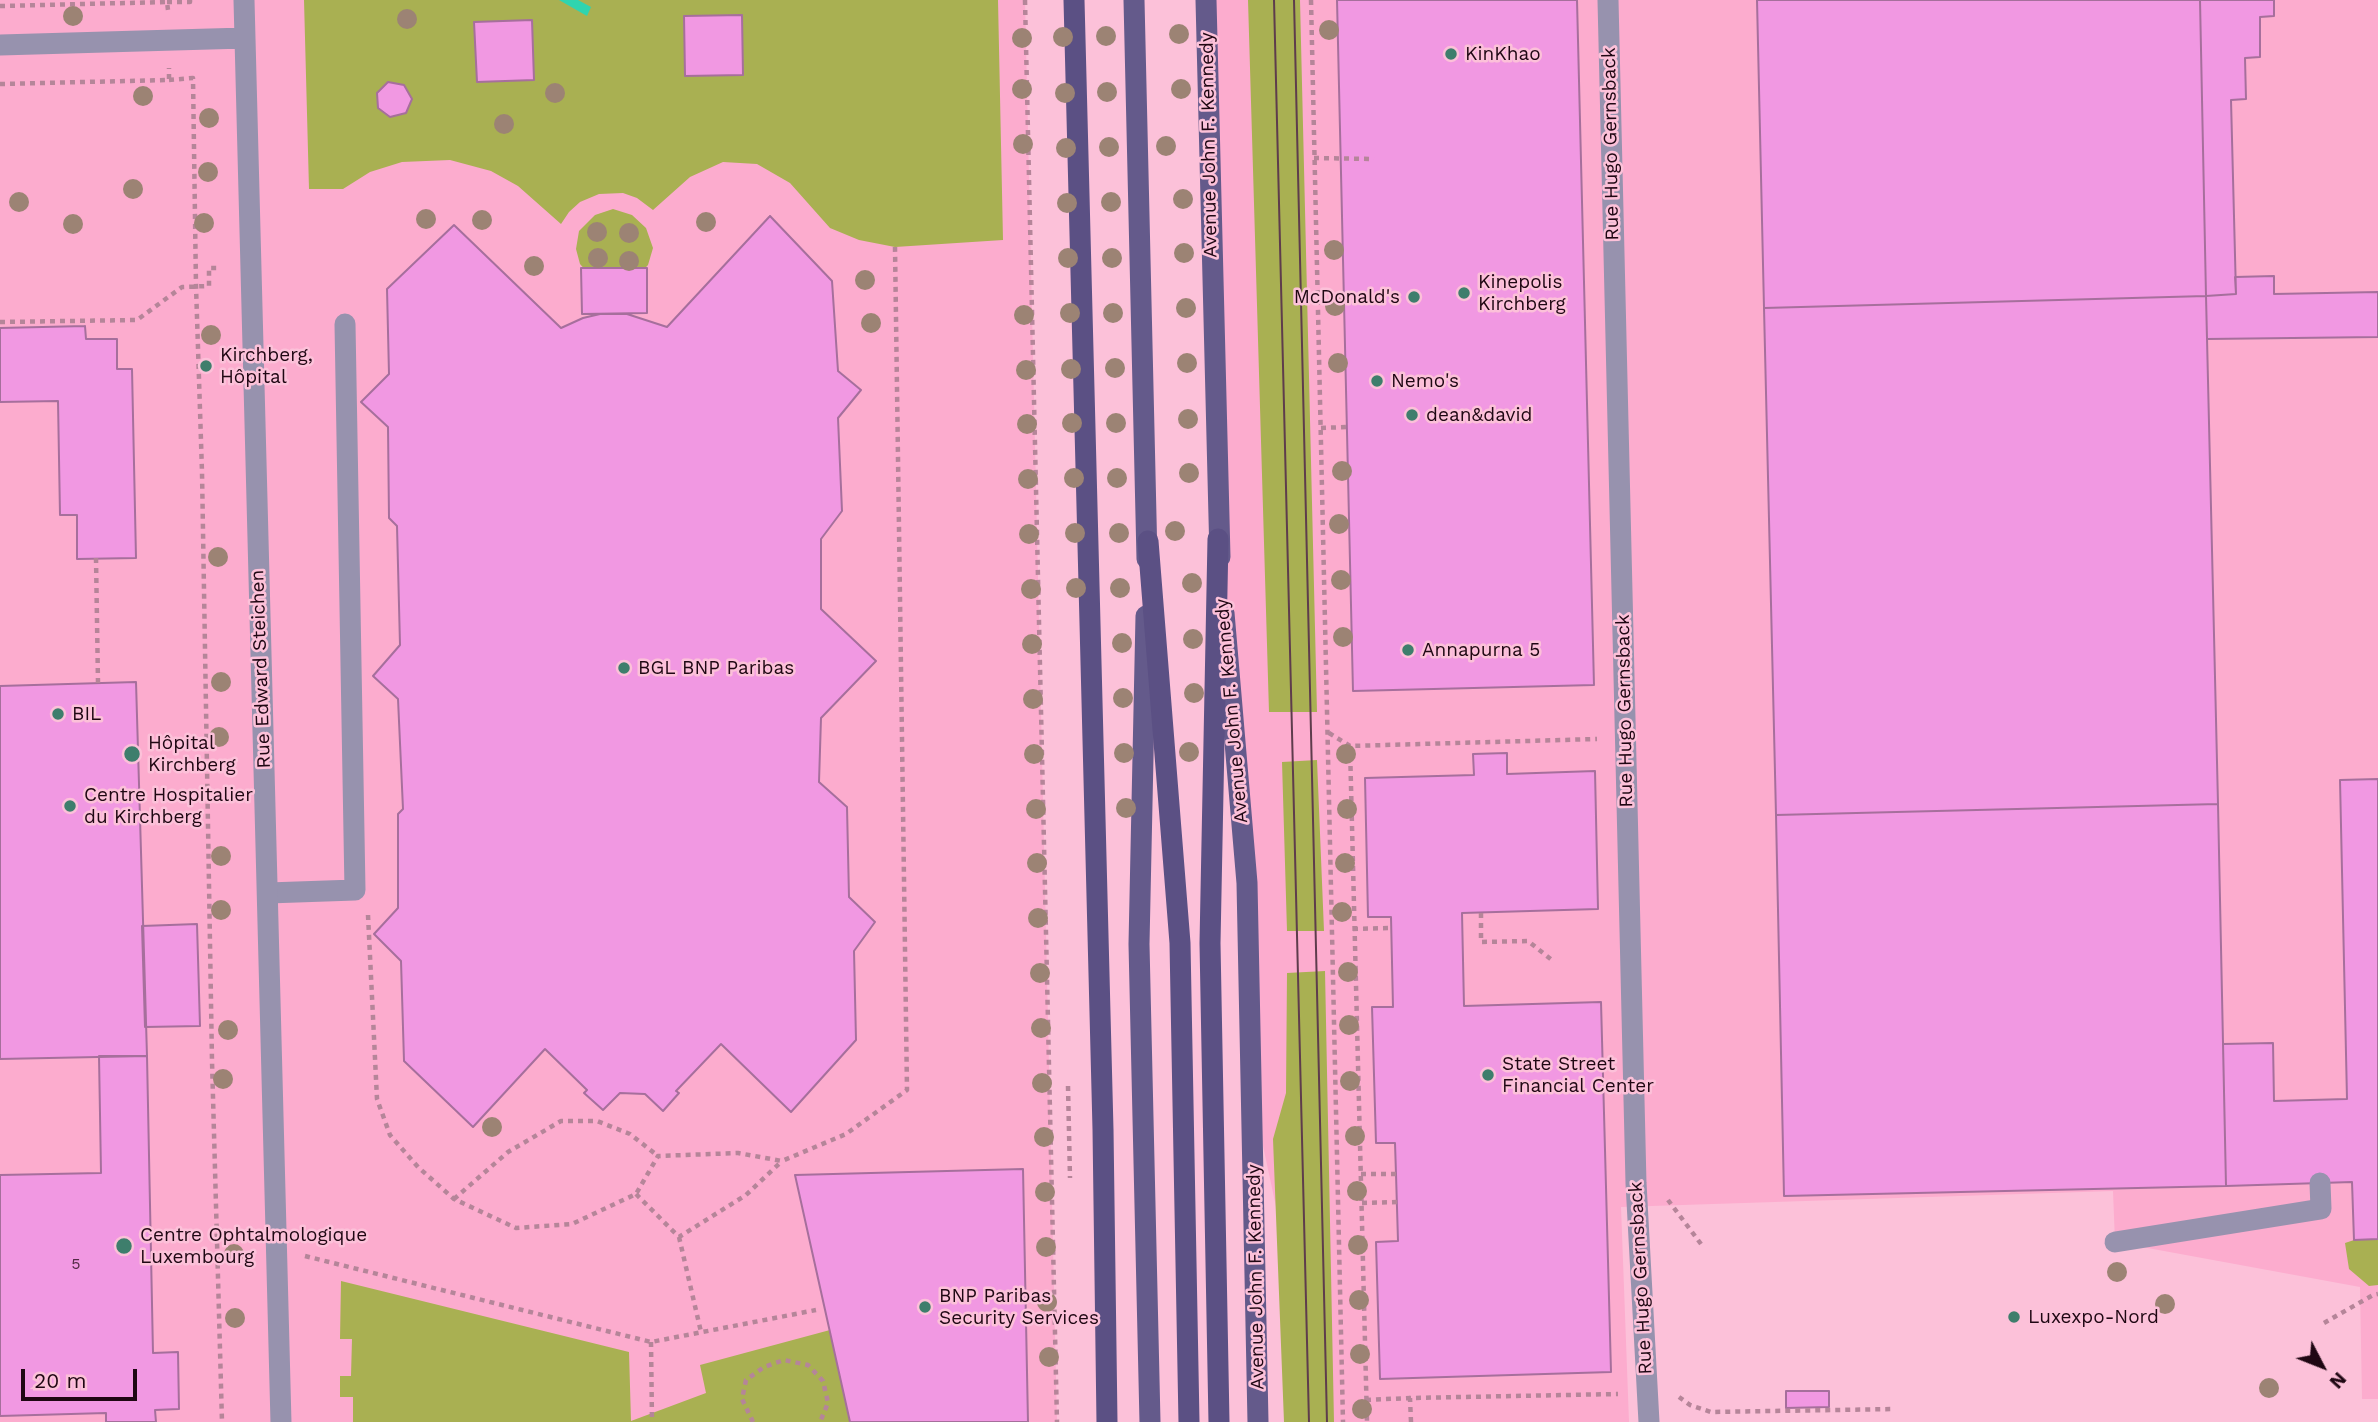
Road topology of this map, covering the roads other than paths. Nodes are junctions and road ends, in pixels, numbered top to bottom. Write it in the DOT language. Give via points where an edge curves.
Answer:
graph roads {
  1 [pos="244,0"];
  2 [pos="1074,0"];
  3 [pos="1134,0"];
  4 [pos="1206,0"];
  5 [pos="1608,0"];
  6 [pos="245,38"];
  7 [pos="0,45"];
  8 [pos="345,324"];
  9 [pos="1218,539"];
  10 [pos="1147,541"];
  11 [pos="268,893"];
  12 [pos="2320,1183"];
  13 [pos="2115,1242"];
  14 [pos="281,1422"];
  15 [pos="1107,1422"];
  16 [pos="1150,1422"];
  17 [pos="1189,1422"];
  18 [pos="1219,1422"];
  19 [pos="1258,1422"];
  20 [pos="1649,1422"];
  1 -- 6 [label="street, Rue Edward Steichen"];
  2 -- 15 [label="highway" via="1104,1129"];
  3 -- 10 [label="main road"];
  4 -- 9 [label="main road, Avenue John F. Kennedy"];
  5 -- 20 [label="street, Rue Hugo Gernsback" via="1636,1184"];
  6 -- 7 [label="street"];
  6 -- 11 [label="street, Rue Edward Steichen"];
  8 -- 11 [label="street" via="355,890"];
  9 -- 18 [label="highway" via="1210,943"];
  9 -- 19 [label="main road, Avenue John F. Kennedy" via="1247,883"];
  10 -- 16 [label="main road" via="1139,944"];
  10 -- 17 [label="highway" via="1180,943"];
  11 -- 14 [label="street, Rue Edward Steichen"];
  12 -- 13 [label="street" via="2321,1209"];
}
